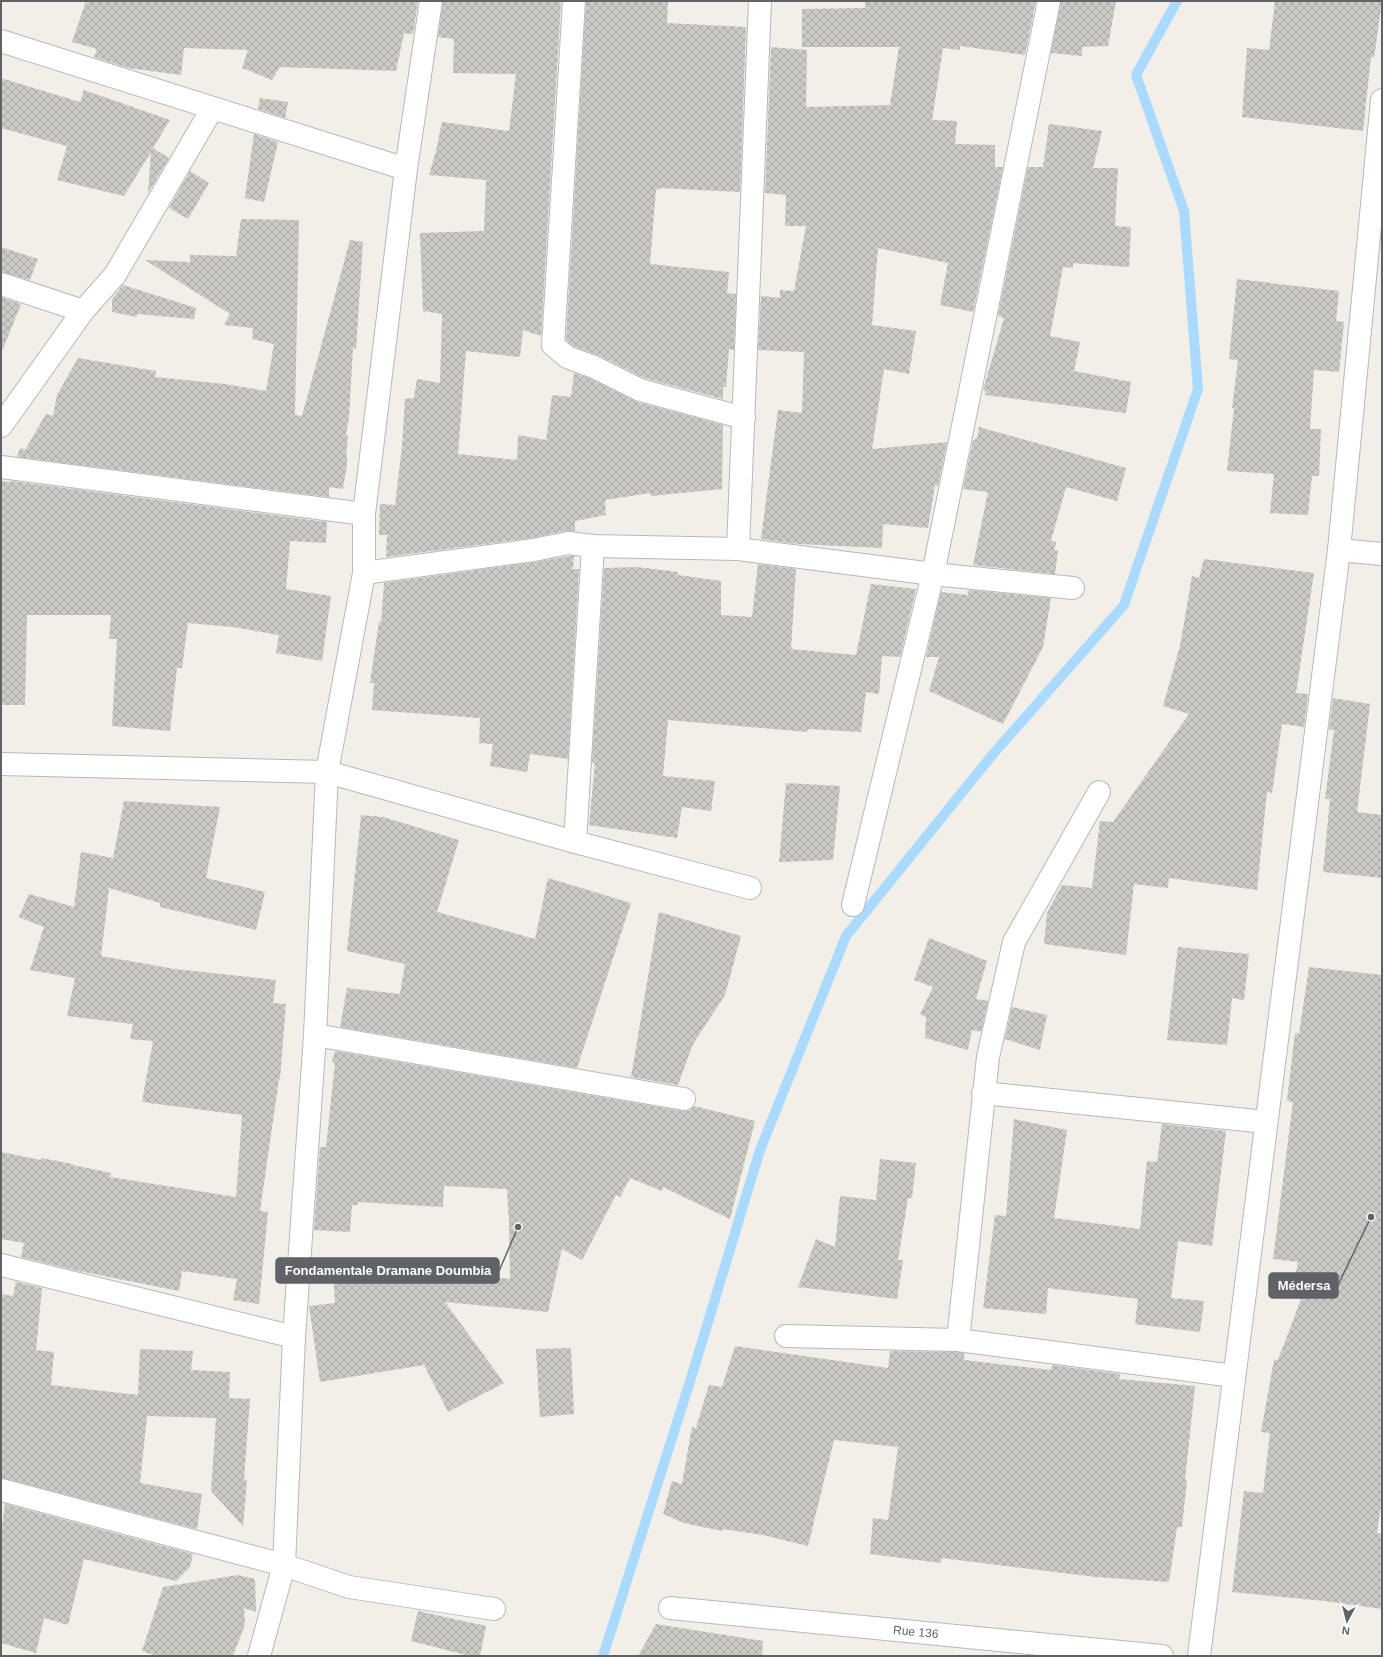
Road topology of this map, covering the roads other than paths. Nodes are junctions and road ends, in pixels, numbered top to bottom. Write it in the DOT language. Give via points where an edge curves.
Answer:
graph roads {
  1 [pos="431,1"];
  2 [pos="574,1"];
  3 [pos="760,1"];
  4 [pos="1049,1"];
  5 [pos="1,41"];
  6 [pos="1382,100"];
  7 [pos="212,109"];
  8 [pos="406,169"];
  9 [pos="1,284"];
  10 [pos="83,311"];
  11 [pos="744,418"];
  12 [pos="1,426"];
  13 [pos="1,466"];
  14 [pos="364,514"];
  15 [pos="593,546"];
  16 [pos="738,549"];
  17 [pos="1339,550"];
  18 [pos="1382,554"];
  19 [pos="364,573"];
  20 [pos="933,574"];
  21 [pos="1073,588"];
  22 [pos="1,764"];
  23 [pos="327,772"];
  24 [pos="1099,792"];
  25 [pos="575,842"];
  26 [pos="750,888"];
  27 [pos="853,905"];
  28 [pos="315,1035"];
  29 [pos="983,1093"];
  30 [pos="684,1099"];
  31 [pos="1266,1122"];
  32 [pos="1,1265"];
  33 [pos="786,1336"];
  34 [pos="294,1337"];
  35 [pos="958,1340"];
  36 [pos="1234,1376"];
  37 [pos="1,1490"];
  38 [pos="284,1565"];
  39 [pos="670,1608"];
  40 [pos="494,1609"];
  41 [pos="259,1656"];
  42 [pos="1162,1656"];
  43 [pos="1198,1656"];
  1 -- 8 [label="street"];
  2 -- 11 [label="street" via="553,345 567,357 594,367 640,390"];
  3 -- 11 [label="street"];
  4 -- 20 [label="street"];
  5 -- 7 [label="street"];
  6 -- 17 [label="street"];
  7 -- 8 [label="street"];
  7 -- 10 [label="street" via="116,275"];
  8 -- 14 [label="street"];
  9 -- 10 [label="street"];
  10 -- 12 [label="street"];
  11 -- 16 [label="street"];
  13 -- 14 [label="street"];
  14 -- 19 [label="street"];
  15 -- 16 [label="street"];
  15 -- 19 [label="street" via="568,543"];
  15 -- 25 [label="street"];
  16 -- 20 [label="street"];
  17 -- 18 [label="street"];
  17 -- 31 [label="street"];
  19 -- 23 [label="street"];
  20 -- 21 [label="street"];
  20 -- 27 [label="street"];
  22 -- 23 [label="street"];
  23 -- 25 [label="street"];
  23 -- 28 [label="street"];
  24 -- 29 [label="street" via="1014,942 988,1057"];
  25 -- 26 [label="street"];
  28 -- 30 [label="street"];
  28 -- 34 [label="street"];
  29 -- 31 [label="street"];
  29 -- 35 [label="street"];
  31 -- 36 [label="street"];
  32 -- 34 [label="street"];
  33 -- 35 [label="street"];
  34 -- 38 [label="street"];
  35 -- 36 [label="street"];
  36 -- 43 [label="street"];
  37 -- 38 [label="street"];
  38 -- 40 [label="street" via="349,1588"];
  38 -- 41 [label="street"];
  39 -- 42 [label="street, Rue 136"];
}
